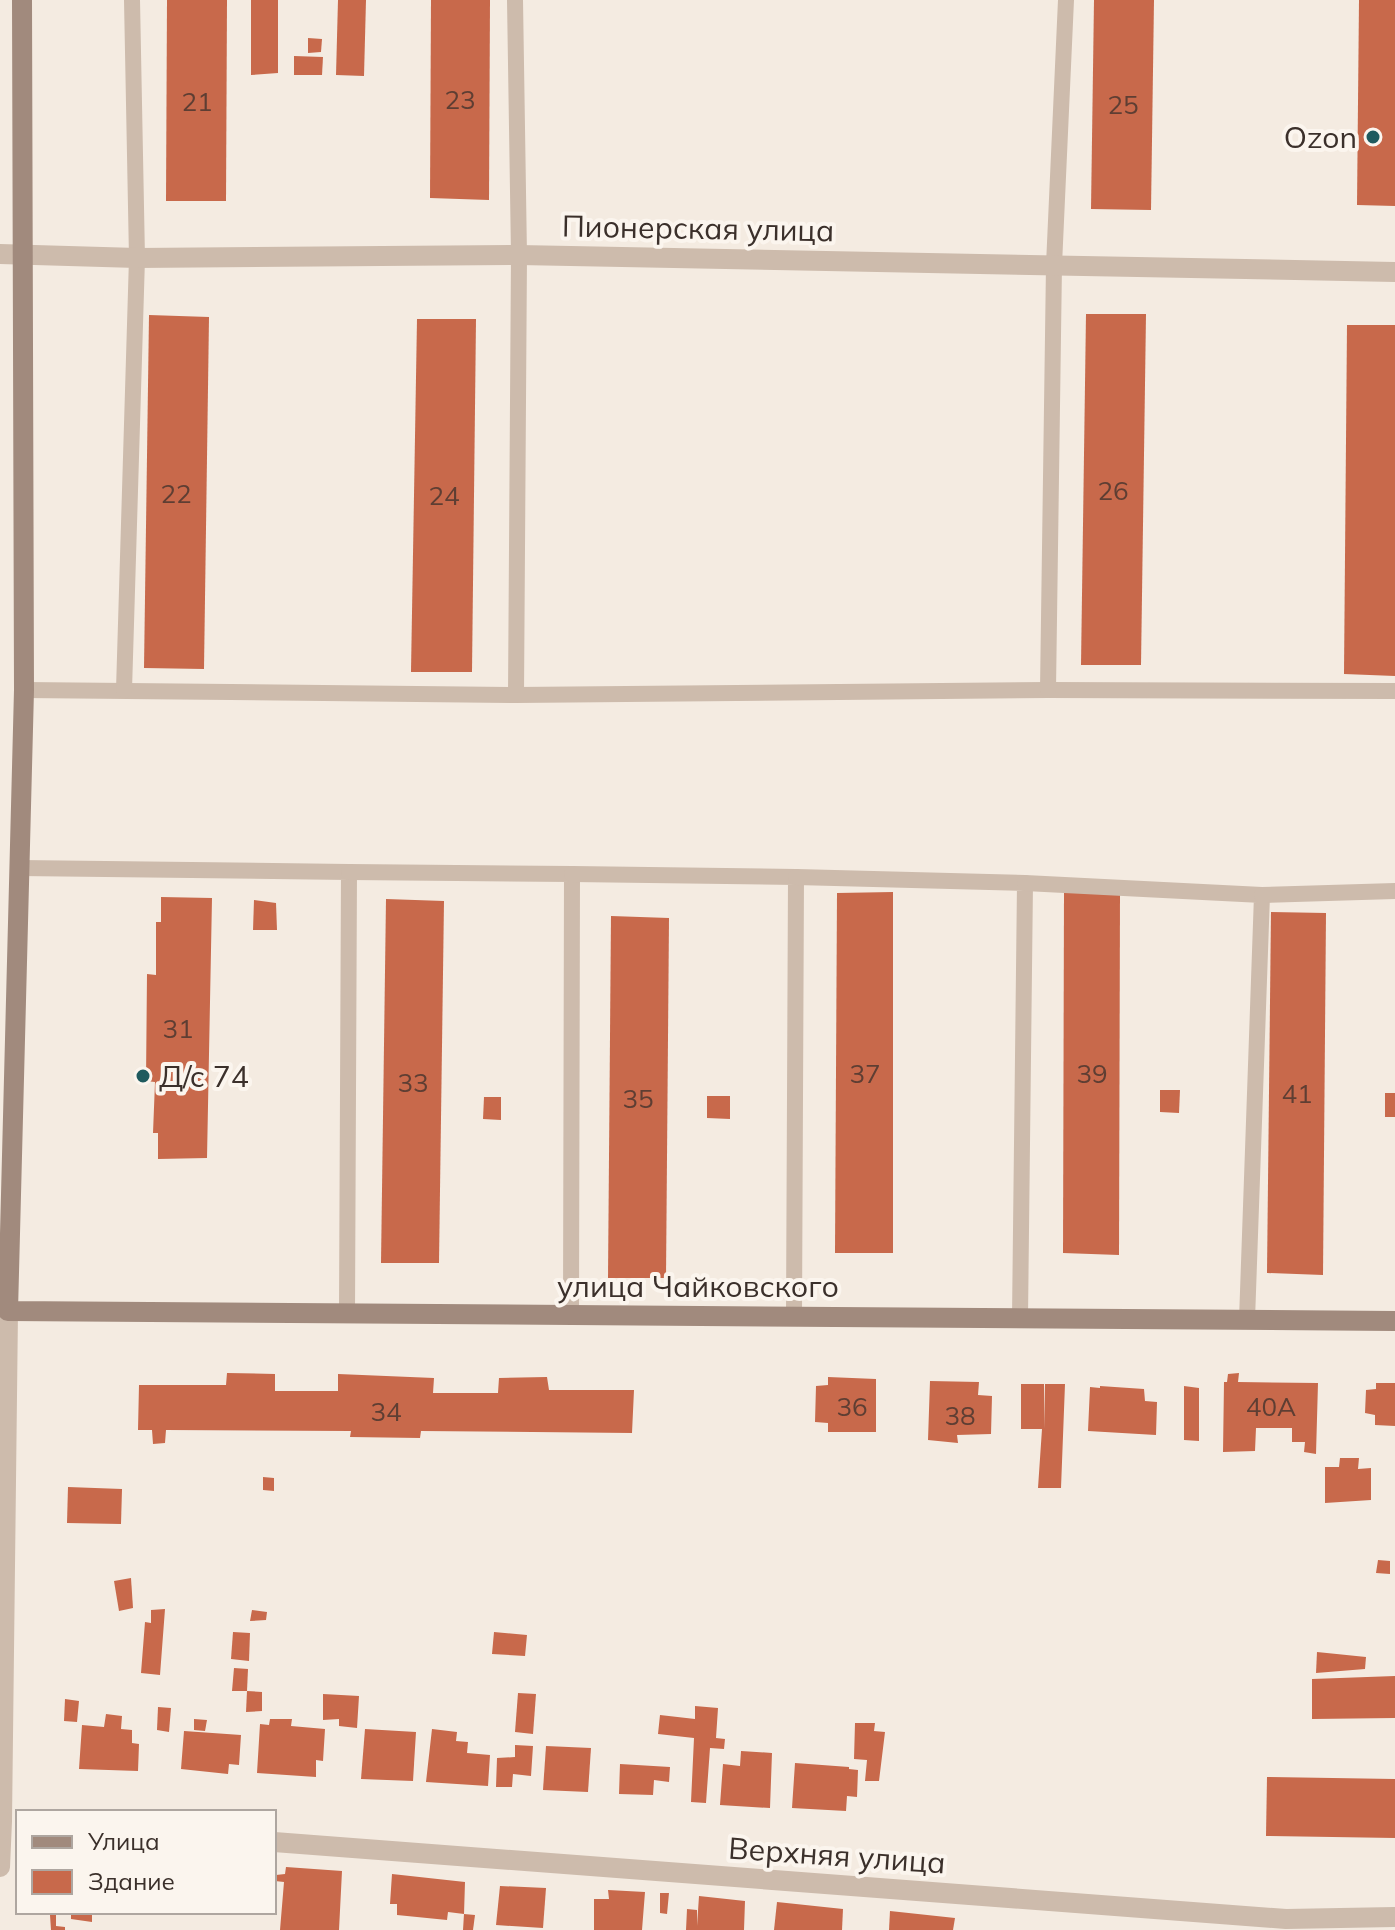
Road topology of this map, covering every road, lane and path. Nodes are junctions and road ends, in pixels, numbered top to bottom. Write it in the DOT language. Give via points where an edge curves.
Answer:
graph roads {
  1 [pos="22,0"];
  2 [pos="132,0"];
  3 [pos="515,0"];
  4 [pos="1066,0"];
  5 [pos="0,254"];
  6 [pos="23,254"];
  7 [pos="519,255"];
  8 [pos="137,258"];
  9 [pos="1054,265"];
  10 [pos="1395,272"];
  11 [pos="24,690"];
  12 [pos="124,690"];
  13 [pos="1048,690"];
  14 [pos="1395,691"];
  15 [pos="516,695"];
  16 [pos="19,868"];
  17 [pos="349,872"];
  18 [pos="572,874"];
  19 [pos="796,877"];
  20 [pos="1025,883"];
  21 [pos="1395,891"];
  22 [pos="1262,895"];
  23 [pos="4,1310"];
  24 [pos="347,1313"];
  25 [pos="571,1315"];
  26 [pos="794,1317"];
  27 [pos="1020,1318"];
  28 [pos="1247,1320"];
  29 [pos="1395,1321"];
  30 [pos="7,1821"];
  31 [pos="276,1842"];
  32 [pos="0,1867"];
  33 [pos="1395,1917"];
  1 -- 6 [label="main road"];
  2 -- 8 [label="lane"];
  3 -- 7 [label="lane"];
  4 -- 9 [label="lane"];
  5 -- 6 [label="street, Пионерская улица"];
  6 -- 8 [label="street, Пионерская улица"];
  6 -- 11 [label="main road"];
  7 -- 8 [label="street, Пионерская улица"];
  7 -- 9 [label="street, Пионерская улица"];
  7 -- 15 [label="lane"];
  8 -- 12 [label="lane"];
  9 -- 10 [label="street, Пионерская улица"];
  9 -- 13 [label="lane"];
  11 -- 12 [label="lane"];
  11 -- 16 [label="main road"];
  12 -- 15 [label="lane"];
  13 -- 14 [label="lane"];
  13 -- 15 [label="lane"];
  16 -- 17 [label="lane"];
  16 -- 23 [label="main road"];
  17 -- 18 [label="lane"];
  17 -- 24 [label="lane"];
  18 -- 19 [label="lane"];
  18 -- 25 [label="lane"];
  19 -- 20 [label="lane"];
  19 -- 26 [label="lane"];
  20 -- 22 [label="lane"];
  20 -- 27 [label="lane"];
  21 -- 22 [label="lane"];
  22 -- 28 [label="lane"];
  23 -- 24 [label="main road, улица Чайковского"];
  23 -- 30 [label="street"];
  24 -- 25 [label="main road, улица Чайковского"];
  25 -- 26 [label="main road, улица Чайковского"];
  26 -- 27 [label="main road, улица Чайковского"];
  27 -- 28 [label="main road, улица Чайковского"];
  28 -- 29 [label="main road, улица Чайковского"];
  30 -- 32 [label="street"];
  31 -- 33 [label="street, Верхняя улица" via="1286,1919"];
}
